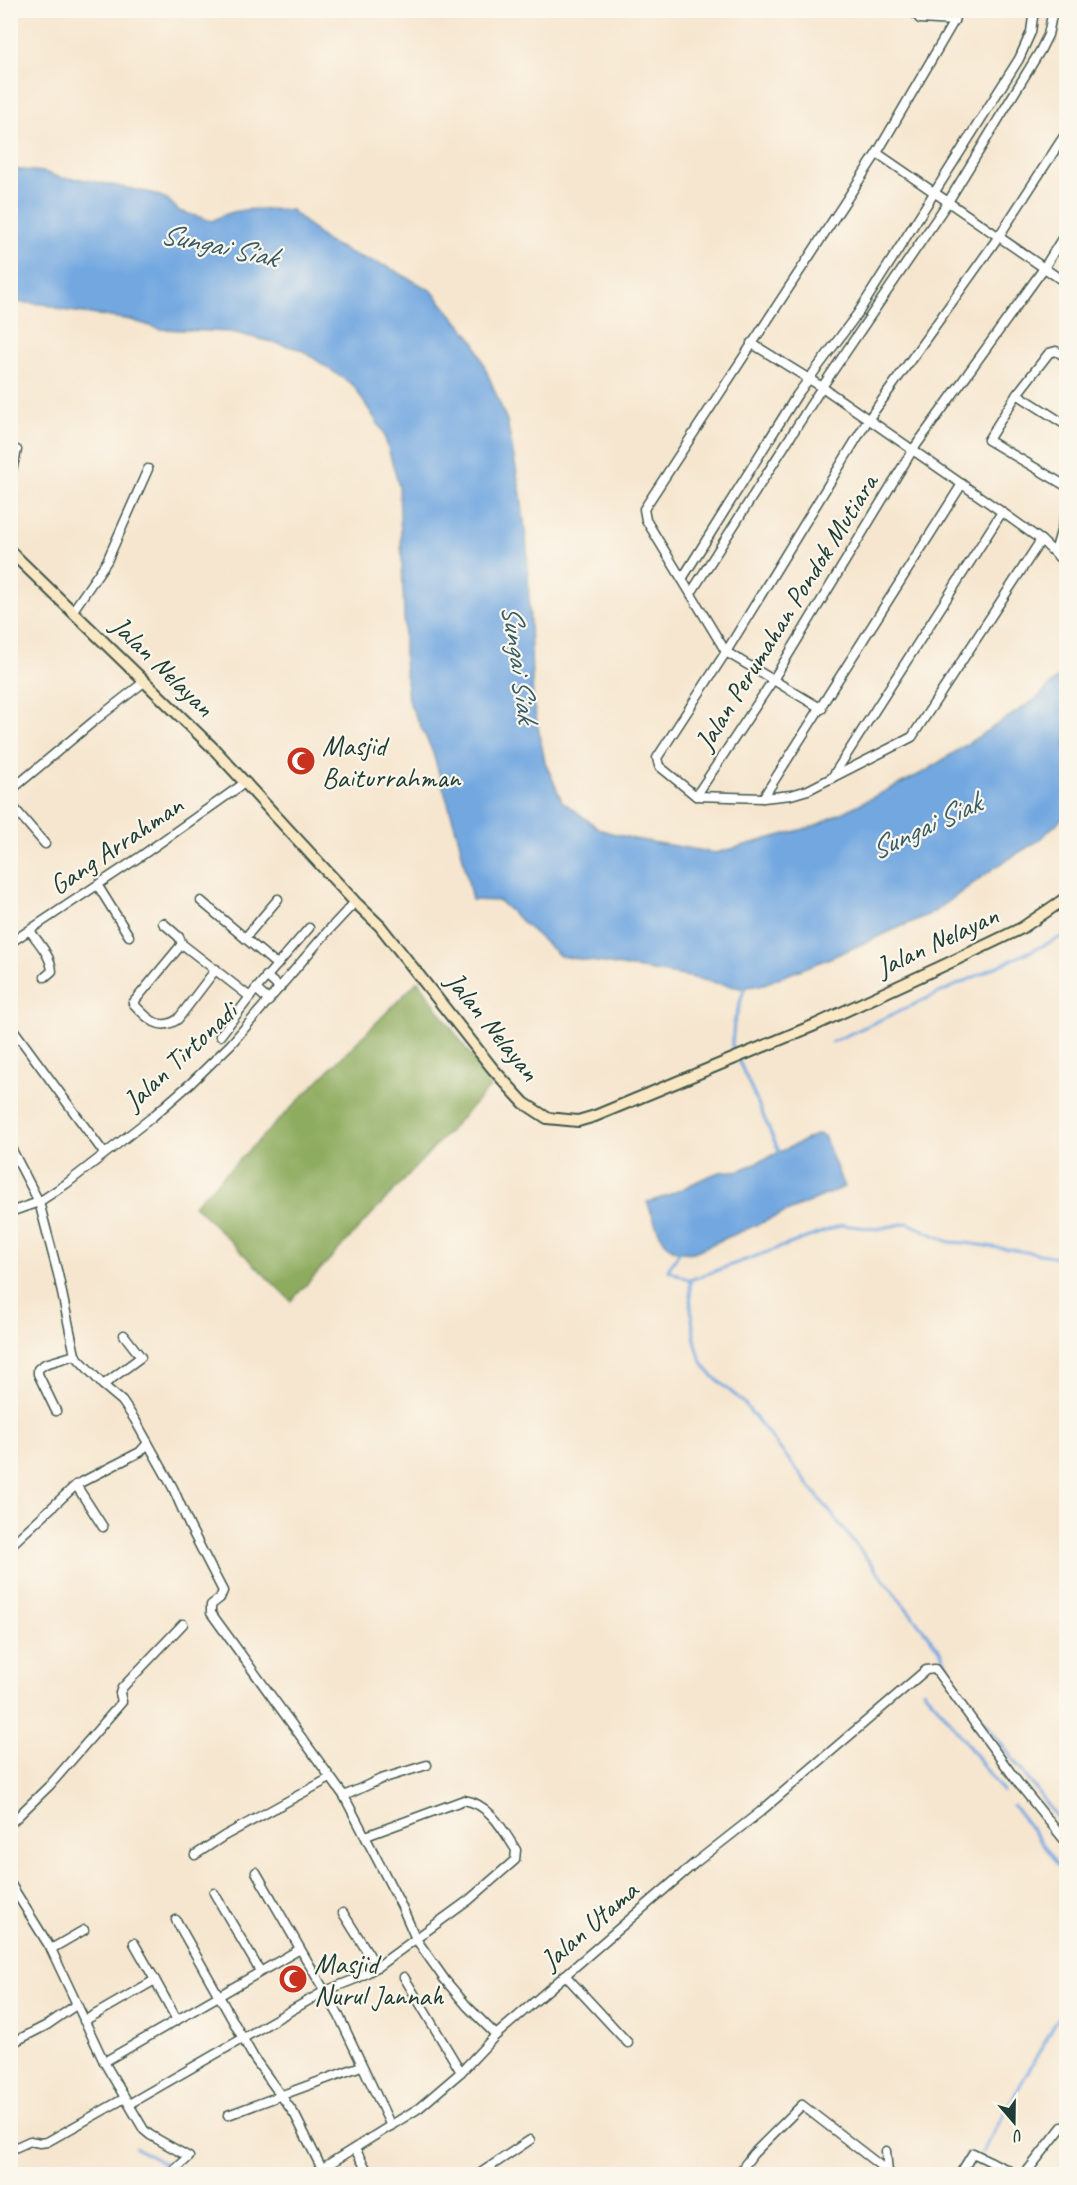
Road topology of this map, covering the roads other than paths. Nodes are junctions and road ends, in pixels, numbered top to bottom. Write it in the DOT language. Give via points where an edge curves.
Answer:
graph roads {
  1 [pos="912,10"];
  2 [pos="957,10"];
  3 [pos="1034,10"];
  4 [pos="1053,10"];
  5 [pos="954,21"];
  6 [pos="1031,32"];
  7 [pos="1048,35"];
  8 [pos="1066,133"];
  9 [pos="878,153"];
  10 [pos="935,193"];
  11 [pos="948,202"];
  12 [pos="1066,232"];
  13 [pos="999,236"];
  14 [pos="1044,268"];
  15 [pos="1066,283"];
  16 [pos="751,343"];
  17 [pos="1066,357"];
  18 [pos="808,379"];
  19 [pos="822,387"];
  20 [pos="1017,394"];
  21 [pos="867,420"];
  22 [pos="1066,424"];
  23 [pos="17,450"];
  24 [pos="912,451"];
  25 [pos="147,469"];
  26 [pos="10,477"];
  27 [pos="962,484"];
  28 [pos="1066,486"];
  29 [pos="1002,512"];
  30 [pos="1066,514"];
  31 [pos="1041,540"];
  32 [pos="10,551"];
  33 [pos="1054,552"];
  34 [pos="1066,564"];
  35 [pos="682,579"];
  36 [pos="691,593"];
  37 [pos="72,612"];
  38 [pos="726,652"];
  39 [pos="773,680"];
  40 [pos="144,682"];
  41 [pos="822,709"];
  42 [pos="831,779"];
  43 [pos="246,782"];
  44 [pos="10,791"];
  45 [pos="696,796"];
  46 [pos="763,798"];
  47 [pos="10,803"];
  48 [pos="45,844"];
  49 [pos="98,886"];
  50 [pos="278,898"];
  51 [pos="1066,898"];
  52 [pos="201,901"];
  53 [pos="355,902"];
  54 [pos="163,923"];
  55 [pos="309,928"];
  56 [pos="30,931"];
  57 [pos="129,936"];
  58 [pos="245,938"];
  59 [pos="10,943"];
  60 [pos="182,944"];
  61 [pos="277,965"];
  62 [pos="216,969"];
  63 [pos="266,976"];
  64 [pos="45,977"];
  65 [pos="280,988"];
  66 [pos="256,989"];
  67 [pos="250,997"];
  68 [pos="269,1001"];
  69 [pos="10,1025"];
  70 [pos="220,1036"];
  71 [pos="10,1146"];
  72 [pos="104,1153"];
  73 [pos="39,1202"];
  74 [pos="10,1212"];
  75 [pos="124,1335"];
  76 [pos="75,1354"];
  77 [pos="103,1385"];
  78 [pos="56,1411"];
  79 [pos="148,1443"];
  80 [pos="76,1485"];
  81 [pos="103,1527"];
  82 [pos="10,1545"];
  83 [pos="183,1624"];
  84 [pos="427,1765"];
  85 [pos="330,1778"];
  86 [pos="344,1796"];
  87 [pos="10,1824"];
  88 [pos="366,1836"];
  89 [pos="1066,1842"];
  90 [pos="195,1855"];
  91 [pos="256,1872"];
  92 [pos="10,1883"];
  93 [pos="214,1893"];
  94 [pos="343,1913"];
  95 [pos="176,1920"];
  96 [pos="84,1930"];
  97 [pos="416,1939"];
  98 [pos="134,1943"];
  99 [pos="51,1949"];
  100 [pos="300,1949"];
  101 [pos="377,1967"];
  102 [pos="260,1971"];
  103 [pos="565,1975"];
  104 [pos="404,1977"];
  105 [pos="155,1980"];
  106 [pos="325,1991"];
  107 [pos="219,1995"];
  108 [pos="76,2005"];
  109 [pos="177,2020"];
  110 [pos="84,2021"];
  111 [pos="496,2035"];
  112 [pos="243,2037"];
  113 [pos="628,2043"];
  114 [pos="10,2044"];
  115 [pos="104,2062"];
  116 [pos="361,2066"];
  117 [pos="461,2072"];
  118 [pos="281,2094"];
  119 [pos="127,2101"];
  120 [pos="228,2115"];
  121 [pos="391,2126"];
  122 [pos="1062,2127"];
  123 [pos="530,2140"];
  124 [pos="355,2149"];
  125 [pos="10,2150"];
  126 [pos="886,2151"];
  127 [pos="322,2169"];
  128 [pos="889,2174"];
  129 [pos="170,2175"];
  130 [pos="313,2175"];
  131 [pos="369,2175"];
  132 [pos="479,2175"];
  133 [pos="738,2175"];
  134 [pos="960,2175"];
  135 [pos="1016,2175"];
  136 [pos="1025,2175"];
  1 -- 5 [label="street" via="920,19"];
  2 -- 5 [label="street"];
  3 -- 6 [label="street"];
  4 -- 7 [label="street"];
  5 -- 9 [label="street"];
  6 -- 7 [label="street"];
  6 -- 10 [label="street"];
  7 -- 11 [label="street"];
  8 -- 13 [label="street, Jalan Perumahan Pondok Mutiara"];
  9 -- 10 [label="street"];
  9 -- 16 [label="street"];
  10 -- 11 [label="street"];
  10 -- 18 [label="street" via="858,313"];
  11 -- 13 [label="street"];
  11 -- 19 [label="street"];
  12 -- 14 [label="street, Jalan Perumahan Pondok Mutiara"];
  13 -- 14 [label="street"];
  13 -- 21 [label="street, Jalan Perumahan Pondok Mutiara"];
  14 -- 15 [label="street"];
  14 -- 24 [label="street, Jalan Perumahan Pondok Mutiara"];
  16 -- 18 [label="street"];
  16 -- 35 [label="street" via="644,508 646,520"];
  17 -- 20 [label="street" via="1056,351 1049,353"];
  18 -- 19 [label="street"];
  18 -- 35 [label="street"];
  19 -- 21 [label="street"];
  19 -- 36 [label="street"];
  20 -- 22 [label="street"];
  20 -- 28 [label="street" via="988,440"];
  21 -- 24 [label="street"];
  21 -- 38 [label="street, Jalan Perumahan Pondok Mutiara"];
  23 -- 26 [label="street"];
  24 -- 27 [label="street"];
  24 -- 39 [label="street, Jalan Perumahan Pondok Mutiara"];
  25 -- 37 [label="street" via="107,561"];
  27 -- 29 [label="street"];
  27 -- 41 [label="street"];
  29 -- 31 [label="street"];
  29 -- 42 [label="street"];
  30 -- 33 [label="street"];
  31 -- 33 [label="street"];
  31 -- 42 [label="street" via="912,737"];
  32 -- 37 [label="main road, Jalan Nelayan"];
  33 -- 34 [label="street"];
  35 -- 36 [label="street"];
  36 -- 38 [label="street"];
  37 -- 40 [label="main road, Jalan Nelayan"];
  38 -- 39 [label="street"];
  38 -- 45 [label="street, Jalan Perumahan Pondok Mutiara" via="657,758 659,766"];
  39 -- 41 [label="street"];
  39 -- 45 [label="street, Jalan Perumahan Pondok Mutiara"];
  40 -- 43 [label="main road, Jalan Nelayan"];
  40 -- 44 [label="street"];
  41 -- 46 [label="street"];
  42 -- 46 [label="street" via="790,795"];
  43 -- 49 [label="street, Gang Arrahman"];
  43 -- 53 [label="main road, Jalan Nelayan"];
  45 -- 46 [label="street"];
  47 -- 48 [label="street"];
  49 -- 56 [label="street, Gang Arrahman"];
  49 -- 57 [label="street"];
  50 -- 58 [label="street"];
  51 -- 53 [label="main road, Jalan Nelayan" via="1022,928 815,1025 578,1121 547,1118 524,1102 493,1069 380,926"];
  52 -- 58 [label="street"];
  53 -- 65 [label="street, Jalan Tirtonadi"];
  54 -- 60 [label="street"];
  55 -- 61 [label="street"];
  56 -- 59 [label="street, Gang Arrahman"];
  56 -- 64 [label="street" via="45,950 52,968"];
  58 -- 61 [label="street"];
  60 -- 62 [label="street"];
  60 -- 62 [label="street" via="133,1003 145,1016 163,1026 171,1024"];
  61 -- 63 [label="street"];
  62 -- 67 [label="street"];
  63 -- 65 [label="street"];
  63 -- 66 [label="street"];
  65 -- 68 [label="street, Jalan Tirtonadi"];
  66 -- 67 [label="street"];
  66 -- 68 [label="street"];
  67 -- 70 [label="street"];
  68 -- 72 [label="street, Jalan Tirtonadi" via="191,1083"];
  69 -- 72 [label="street"];
  71 -- 73 [label="street"];
  72 -- 73 [label="street, Jalan Tirtonadi"];
  73 -- 74 [label="street, Jalan Tirtonadi"];
  73 -- 76 [label="street"];
  75 -- 77 [label="street" via="141,1357"];
  76 -- 77 [label="street"];
  76 -- 78 [label="street" via="38,1369"];
  77 -- 79 [label="street" via="122,1401"];
  79 -- 80 [label="street" via="140,1452"];
  79 -- 85 [label="street" via="223,1592 211,1605 211,1613"];
  80 -- 81 [label="street"];
  80 -- 82 [label="street"];
  83 -- 87 [label="street" via="122,1688 122,1702 116,1709"];
  84 -- 86 [label="street"];
  85 -- 86 [label="street"];
  85 -- 90 [label="street"];
  86 -- 88 [label="street"];
  88 -- 97 [label="street"];
  88 -- 97 [label="street" via="464,1800 473,1801 489,1814 516,1850 515,1860 504,1871"];
  89 -- 103 [label="street, Jalan Utama" via="935,1669 926,1670"];
  91 -- 100 [label="street"];
  92 -- 99 [label="street"];
  93 -- 102 [label="street"];
  94 -- 101 [label="street"];
  95 -- 107 [label="street"];
  96 -- 99 [label="street"];
  97 -- 101 [label="street"];
  97 -- 111 [label="street" via="445,1980"];
  98 -- 105 [label="street"];
  99 -- 108 [label="street"];
  100 -- 102 [label="street"];
  100 -- 106 [label="street"];
  101 -- 106 [label="street"];
  102 -- 107 [label="street"];
  103 -- 111 [label="street, Jalan Utama"];
  103 -- 113 [label="street"];
  104 -- 117 [label="street"];
  105 -- 109 [label="street"];
  105 -- 110 [label="street"];
  106 -- 112 [label="street"];
  106 -- 116 [label="street"];
  107 -- 109 [label="street"];
  107 -- 112 [label="street"];
  108 -- 110 [label="street"];
  108 -- 114 [label="street"];
  109 -- 115 [label="street"];
  110 -- 115 [label="street"];
  111 -- 117 [label="street, Jalan Utama"];
  112 -- 118 [label="street"];
  112 -- 119 [label="street"];
  115 -- 119 [label="street"];
  116 -- 118 [label="street"];
  116 -- 121 [label="street"];
  117 -- 121 [label="street, Jalan Utama"];
  118 -- 120 [label="street"];
  118 -- 127 [label="street"];
  119 -- 125 [label="street" via="47,2142 30,2141"];
  119 -- 129 [label="street" via="146,2133 189,2157"];
  121 -- 124 [label="street, Jalan Utama"];
  122 -- 136 [label="street"];
  123 -- 132 [label="street"];
  124 -- 127 [label="street, Jalan Utama"];
  124 -- 131 [label="street"];
  126 -- 128 [label="street"];
  127 -- 130 [label="street, Jalan Utama"];
  128 -- 133 [label="street" via="802,2105 753,2154"];
  134 -- 135 [label="street" via="973,2153"];
}
